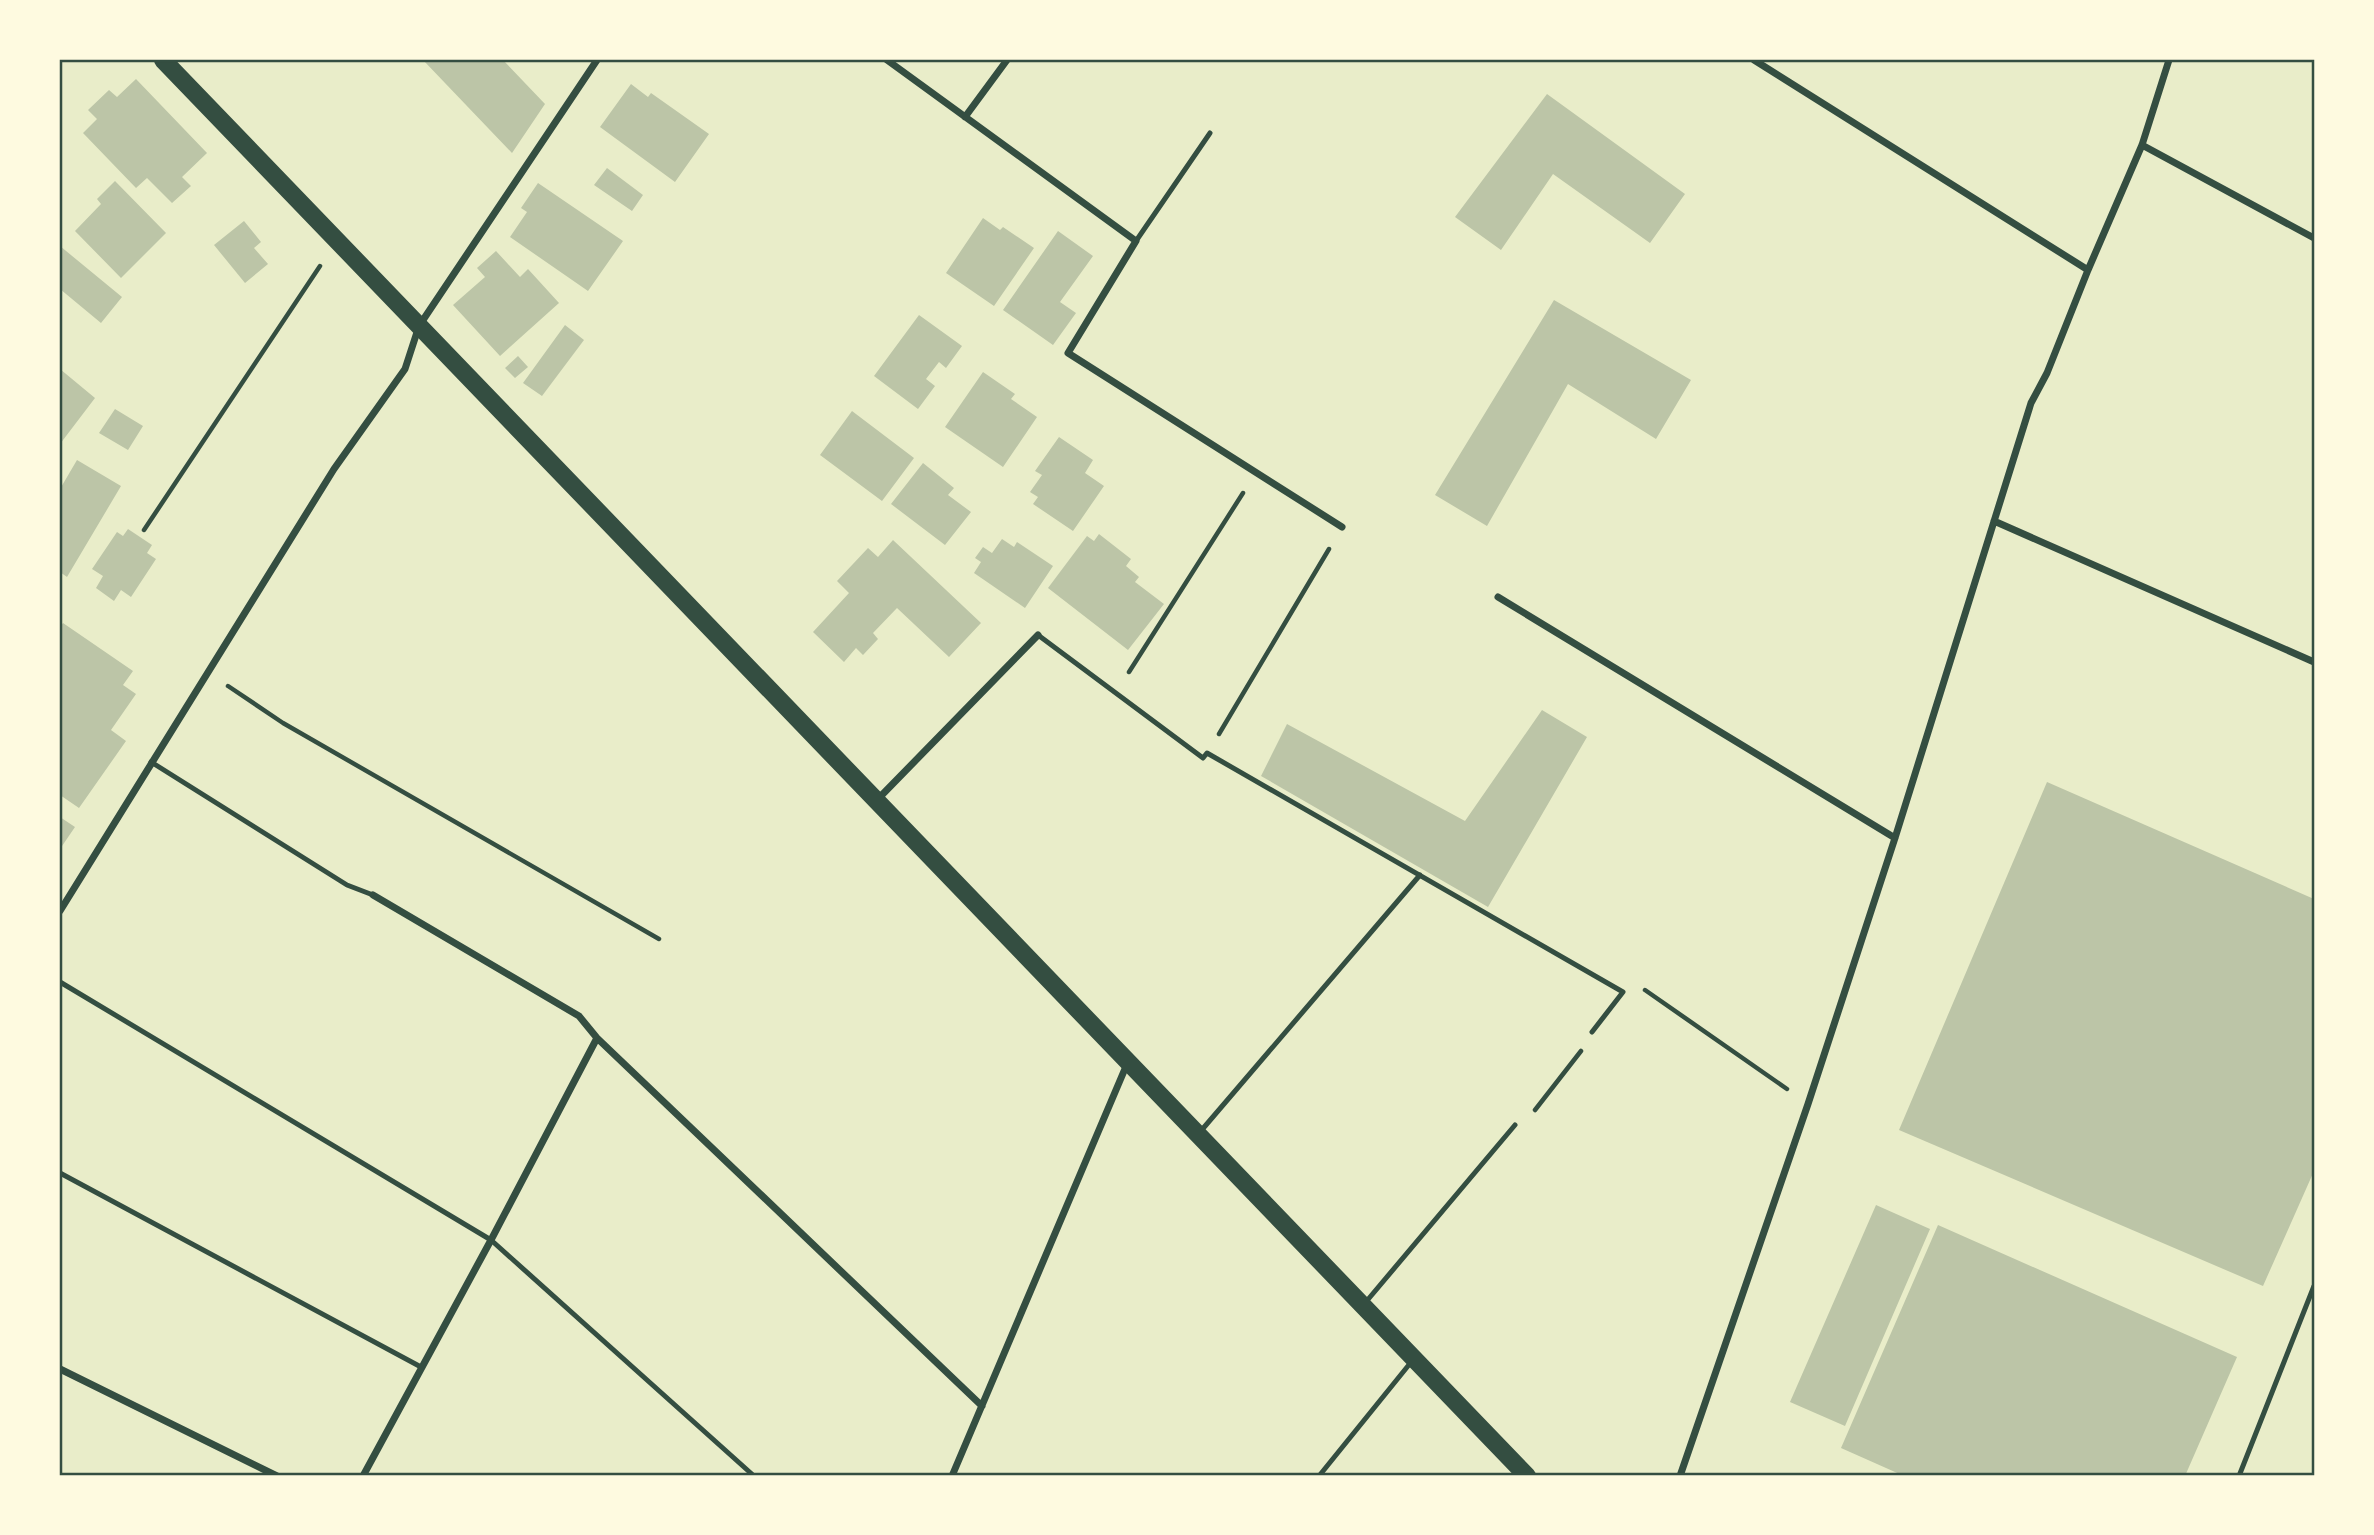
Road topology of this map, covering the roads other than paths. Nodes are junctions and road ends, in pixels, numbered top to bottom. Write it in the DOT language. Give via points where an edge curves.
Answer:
graph roads {
  1 [pos="163,60"];
  2 [pos="597,60"];
  3 [pos="887,60"];
  4 [pos="1007,60"];
  5 [pos="1754,60"];
  6 [pos="2169,60"];
  7 [pos="965,117"];
  8 [pos="1210,133"];
  9 [pos="2142,145"];
  10 [pos="2315,237"];
  11 [pos="1136,241"];
  12 [pos="2088,270"];
  13 [pos="419,326"];
  14 [pos="1994,521"];
  15 [pos="1342,527"];
  16 [pos="1498,597"];
  17 [pos="1038,635"];
  18 [pos="2315,662"];
  19 [pos="151,762"];
  20 [pos="876,800"];
  21 [pos="1895,838"];
  22 [pos="1420,875"];
  23 [pos="373,895"];
  24 [pos="60,911"];
  25 [pos="60,982"];
  26 [pos="1592,1032"];
  27 [pos="597,1038"];
  28 [pos="1128,1062"];
  29 [pos="1515,1125"];
  30 [pos="1198,1134"];
  31 [pos="60,1173"];
  32 [pos="491,1240"];
  33 [pos="2315,1286"];
  34 [pos="1363,1305"];
  35 [pos="1413,1358"];
  36 [pos="421,1367"];
  37 [pos="60,1369"];
  38 [pos="982,1406"];
  39 [pos="275,1475"];
  40 [pos="363,1475"];
  41 [pos="754,1475"];
  42 [pos="952,1475"];
  43 [pos="1319,1475"];
  44 [pos="1527,1475"];
  45 [pos="1680,1475"];
  46 [pos="2239,1475"];
  1 -- 13 [label="main road"];
  2 -- 13 [label="street"];
  3 -- 7 [label="street"];
  4 -- 7 [label="street"];
  5 -- 12 [label="street"];
  6 -- 9 [label="street"];
  7 -- 11 [label="street"];
  8 -- 11 [label="lane"];
  9 -- 10 [label="street"];
  9 -- 12 [label="street"];
  11 -- 15 [label="street" via="1068,353"];
  12 -- 14 [label="street" via="2031,403"];
  13 -- 19 [label="street" via="405,369 334,469"];
  13 -- 20 [label="main road"];
  14 -- 18 [label="street"];
  14 -- 21 [label="street"];
  16 -- 21 [label="street"];
  17 -- 20 [label="street"];
  17 -- 22 [label="lane" via="1203,758 1207,752"];
  19 -- 23 [label="lane" via="347,885"];
  19 -- 24 [label="street"];
  20 -- 28 [label="main road"];
  21 -- 45 [label="street"];
  22 -- 26 [label="lane" via="1623,992"];
  22 -- 30 [label="lane"];
  23 -- 27 [label="street" via="579,1016"];
  25 -- 32 [label="lane"];
  27 -- 32 [label="street"];
  27 -- 38 [label="street"];
  28 -- 30 [label="main road"];
  28 -- 38 [label="street"];
  29 -- 34 [label="lane"];
  30 -- 34 [label="main road"];
  31 -- 36 [label="lane"];
  32 -- 36 [label="street"];
  32 -- 41 [label="lane"];
  33 -- 46 [label="lane"];
  34 -- 35 [label="main road"];
  35 -- 43 [label="lane"];
  35 -- 44 [label="main road"];
  36 -- 40 [label="street"];
  37 -- 39 [label="street"];
  38 -- 42 [label="street"];
}
